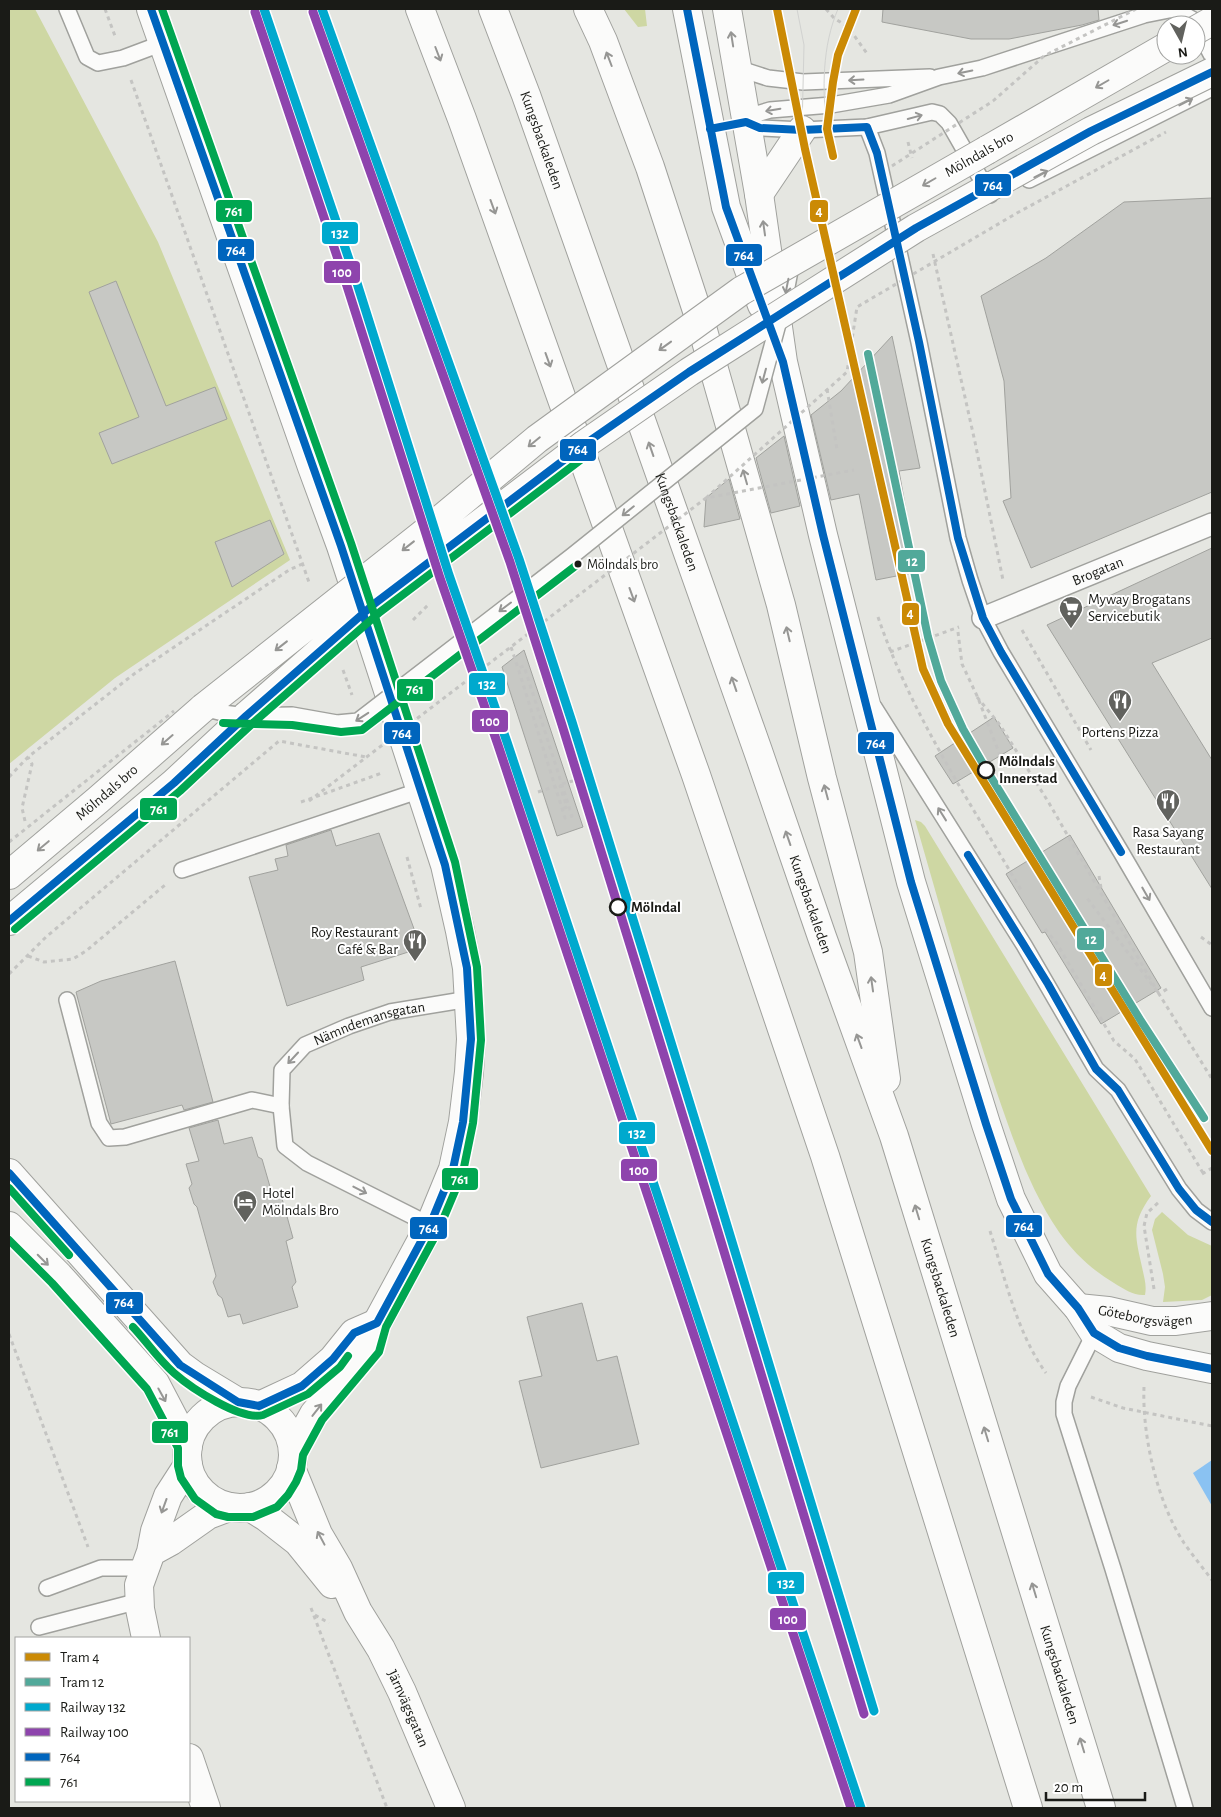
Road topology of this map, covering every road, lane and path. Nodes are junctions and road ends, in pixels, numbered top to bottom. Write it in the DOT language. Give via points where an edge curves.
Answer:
graph roads {
  1 [pos="67,9"];
  2 [pos="105,9"];
  3 [pos="151,9"];
  4 [pos="420,9"];
  5 [pos="493,9"];
  6 [pos="588,9"];
  7 [pos="687,9"];
  8 [pos="727,9"];
  9 [pos="826,9"];
  10 [pos="1168,10"];
  11 [pos="1185,15"];
  12 [pos="163,43"];
  13 [pos="1206,44"];
  14 [pos="1156,53"];
  15 [pos="1212,56"];
  16 [pos="122,58"];
  17 [pos="737,68"];
  18 [pos="1212,72"];
  19 [pos="940,77"];
  20 [pos="880,79"];
  21 [pos="1212,88"];
  22 [pos="900,120"];
  23 [pos="746,122"];
  24 [pos="867,127"];
  25 [pos="710,129"];
  26 [pos="1170,129"];
  27 [pos="802,130"];
  28 [pos="912,161"];
  29 [pos="759,194"];
  30 [pos="933,254"];
  31 [pos="792,260"];
  32 [pos="782,312"];
  33 [pos="784,362"];
  34 [pos="828,389"];
  35 [pos="838,454"];
  36 [pos="840,463"];
  37 [pos="854,470"];
  38 [pos="841,472"];
  39 [pos="842,480"];
  40 [pos="706,498"];
  41 [pos="1212,524"];
  42 [pos="302,564"];
  43 [pos="313,591"];
  44 [pos="1009,608"];
  45 [pos="878,616"];
  46 [pos="983,618"];
  47 [pos="957,628"];
  48 [pos="511,647"];
  49 [pos="890,652"];
  50 [pos="340,664"];
  51 [pos="518,668"];
  52 [pos="862,686"];
  53 [pos="978,697"];
  54 [pos="354,700"];
  55 [pos="203,708"];
  56 [pos="246,716"];
  57 [pos="371,746"];
  58 [pos="375,755"];
  59 [pos="28,757"];
  60 [pos="366,757"];
  61 [pos="1001,758"];
  62 [pos="378,764"];
  63 [pos="382,773"];
  64 [pos="9,777"];
  65 [pos="576,780"];
  66 [pos="562,786"];
  67 [pos="554,787"];
  68 [pos="421,790"];
  69 [pos="538,792"];
  70 [pos="393,800"];
  71 [pos="309,801"];
  72 [pos="292,805"];
  73 [pos="29,827"];
  74 [pos="407,856"];
  75 [pos="182,870"];
  76 [pos="9,875"];
  77 [pos="1099,876"];
  78 [pos="1101,891"];
  79 [pos="1024,895"];
  80 [pos="1087,898"];
  81 [pos="422,911"];
  82 [pos="15,915"];
  83 [pos="1041,924"];
  84 [pos="28,956"];
  85 [pos="9,974"];
  86 [pos="1167,989"];
  87 [pos="1159,994"];
  88 [pos="66,1000"];
  89 [pos="469,1000"];
  90 [pos="1212,1008"];
  91 [pos="1135,1059"];
  92 [pos="1133,1066"];
  93 [pos="1212,1080"];
  94 [pos="281,1106"];
  95 [pos="894,1136"];
  96 [pos="9,1173"];
  97 [pos="1203,1173"];
  98 [pos="1212,1222"];
  99 [pos="430,1225"];
  100 [pos="9,1226"];
  101 [pos="1078,1308"];
  102 [pos="1108,1311"];
  103 [pos="1212,1316"];
  104 [pos="377,1323"];
  105 [pos="9,1334"];
  106 [pos="1094,1334"];
  107 [pos="1212,1369"];
  108 [pos="1090,1396"];
  109 [pos="249,1404"];
  110 [pos="1212,1426"];
  111 [pos="188,1455"];
  112 [pos="292,1460"];
  113 [pos="240,1507"];
  114 [pos="90,1552"];
  115 [pos="148,1560"];
  116 [pos="47,1588"];
  117 [pos="139,1601"];
  118 [pos="358,1612"];
  119 [pos="39,1627"];
  120 [pos="146,1637"];
  121 [pos="190,1761"];
  122 [pos="206,1808"];
  123 [pos="451,1808"];
  124 [pos="1028,1808"];
  125 [pos="1102,1808"];
  126 [pos="1185,1808"];
  1 -- 16 [label="lane" via="87,57 98,63"];
  2 -- 16 [label="path"];
  3 -- 12 [label="main road"];
  4 -- 124 [label="main road, one-way" via="696,776 775,1008 831,1175"];
  95 -- 5 [label="main road, Kungsbackaleden, one-way"];
  95 -- 6 [label="main road, one-way" via="868,952 822,778 782,605 700,320 650,167"];
  7 -- 25 [label="main road, Göteborgsvägen"];
  17 -- 8 [label="main road, Göteborgsvägen, one-way"];
  9 -- 20 [label="path" via="848,27"];
  10 -- 11 [label="lane"];
  10 -- 19 [label="lane, one-way" via="982,68"];
  12 -- 16 [label="lane"];
  12 -- 68 [label="main road" via="341,546"];
  13 -- 15 [label="lane"];
  14 -- 31 [label="main road, Mölndals bro, one-way, bridge"];
  16 -- 42 [label="path"];
  20 -- 17 [label="lane, one-way" via="792,81 768,78"];
  17 -- 23 [label="main road, Göteborgsvägen"];
  18 -- 32 [label="main road, bridge" via="1091,131 916,228"];
  19 -- 20 [label="lane"];
  19 -- 23 [label="lane, one-way" via="889,95 831,105 770,110"];
  22 -- 21 [label="lane, one-way" via="932,112 940,114 956,133 992,198"];
  22 -- 24 [label="lane"];
  22 -- 28 [label="path"];
  23 -- 25 [label="main road"];
  23 -- 27 [label="lane" via="760,128"];
  23 -- 29 [label="main road, Göteborgsvägen"];
  24 -- 27 [label="lane"];
  24 -- 46 [label="lane" via="878,153 958,538"];
  25 -- 33 [label="main road, Göteborgsvägen" via="726,207"];
  26 -- 34 [label="path, bridge" via="857,307 847,372"];
  27 -- 29 [label="main road"];
  33 -- 29 [label="main road, Göteborgsvägen, one-way"];
  30 -- 44 [label="path"];
  31 -- 32 [label="lane, one-way"];
  31 -- 55 [label="main road, Mölndals bro, one-way, bridge" via="741,291 536,439 423,534"];
  32 -- 56 [label="main road, bridge" via="689,372 490,516 374,604"];
  32 -- 56 [label="lane, one-way, bridge" via="756,410 358,721 337,723 292,715"];
  33 -- 52 [label="main road, Göteborgsvägen" via="823,535"];
  34 -- 35 [label="path"];
  34 -- 40 [label="path, bridge"];
  36 -- 38 [label="path"];
  37 -- 38 [label="path, bridge"];
  38 -- 39 [label="path, bridge"];
  38 -- 40 [label="path, bridge"];
  40 -- 48 [label="path, bridge"];
  41 -- 44 [label="street, Brogatan"];
  42 -- 43 [label="path"];
  42 -- 59 [label="path" via="134,674"];
  44 -- 46 [label="street, Brogatan"];
  45 -- 49 [label="path"];
  46 -- 47 [label="path"];
  46 -- 90 [label="lane, one-way"];
  47 -- 49 [label="path"];
  47 -- 53 [label="path" via="962,664"];
  48 -- 51 [label="path"];
  48 -- 60 [label="path, bridge"];
  49 -- 79 [label="path" via="918,711"];
  50 -- 54 [label="path"];
  51 -- 66 [label="path" via="524,666"];
  51 -- 67 [label="path"];
  98 -- 52 [label="lane, one-way" via="1196,1210 1179,1189 1118,1090 1096,1069 1024,945"];
  52 -- 101 [label="main road, Göteborgsvägen" via="911,882 1011,1199 1048,1274"];
  53 -- 61 [label="path"];
  53 -- 78 [label="path" via="1026,764"];
  55 -- 56 [label="lane, bridge"];
  55 -- 76 [label="main road, Mölndals bro, one-way"];
  56 -- 82 [label="main road" via="174,783"];
  57 -- 58 [label="path"];
  59 -- 64 [label="path"];
  59 -- 73 [label="path" via="32,764 22,808"];
  60 -- 71 [label="path, bridge"];
  60 -- 84 [label="path" via="279,741 46,937"];
  62 -- 63 [label="path"];
  63 -- 70 [label="path"];
  63 -- 72 [label="path"];
  65 -- 67 [label="path"];
  66 -- 67 [label="path" via="567,808 560,810"];
  66 -- 67 [label="path" via="572,816 565,818"];
  67 -- 69 [label="path"];
  68 -- 70 [label="lane"];
  68 -- 89 [label="main road" via="445,865 467,968"];
  70 -- 75 [label="lane"];
  74 -- 81 [label="path"];
  75 -- 84 [label="path" via="74,959 44,962"];
  77 -- 78 [label="path"];
  78 -- 87 [label="path"];
  80 -- 87 [label="path"];
  83 -- 91 [label="path" via="1056,942 1114,1041"];
  84 -- 85 [label="path"];
  86 -- 87 [label="path"];
  87 -- 93 [label="path"];
  88 -- 94 [label="lane" via="99,1123 109,1138 125,1137 252,1100"];
  89 -- 94 [label="lane, Nämndemansgatan, one-way" via="390,1012 305,1045 282,1070"];
  89 -- 99 [label="main road" via="470,1039 463,1122 453,1169"];
  91 -- 92 [label="path"];
  91 -- 97 [label="path"];
  94 -- 99 [label="lane, Nämndemansgatan, one-way" via="285,1146 308,1163"];
  125 -- 95 [label="main road, Kungsbackaleden, one-way"];
  96 -- 109 [label="main road" via="180,1365"];
  99 -- 104 [label="main road"];
  100 -- 111 [label="main road, one-way" via="59,1276 155,1383"];
  101 -- 102 [label="main road, Göteborgsvägen"];
  101 -- 106 [label="main road, Göteborgsvägen"];
  102 -- 103 [label="main road, Göteborgsvägen" via="1152,1321"];
  102 -- 106 [label="lane"];
  104 -- 109 [label="main road" via="354,1333 333,1359 302,1386"];
  112 -- 104 [label="main road, one-way" via="314,1414 370,1347"];
  105 -- 114 [label="path"];
  106 -- 107 [label="main road, Göteborgsvägen" via="1119,1348"];
  106 -- 126 [label="lane" via="1068,1386 1064,1414"];
  108 -- 110 [label="path" via="1123,1408"];
  109 -- 111 [label="main road" via="221,1406 206,1415 194,1429"];
  109 -- 112 [label="main road" via="276,1416 283,1424 290,1438"];
  111 -- 113 [label="main road" via="193,1479 202,1492 219,1504"];
  111 -- 115 [label="main road, one-way" via="168,1496"];
  112 -- 113 [label="main road" via="287,1479 272,1498"];
  118 -- 112 [label="main road, Järnvägsgatan, one-way" via="318,1534"];
  113 -- 115 [label="main road" via="208,1515"];
  113 -- 118 [label="main road, Järnvägsgatan" via="266,1517 298,1542"];
  115 -- 116 [label="lane" via="101,1568"];
  115 -- 117 [label="main road" via="139,1585"];
  117 -- 119 [label="lane"];
  117 -- 120 [label="main road"];
  118 -- 123 [label="main road, Järnvägsgatan" via="402,1692"];
  121 -- 122 [label="main road"];
}
